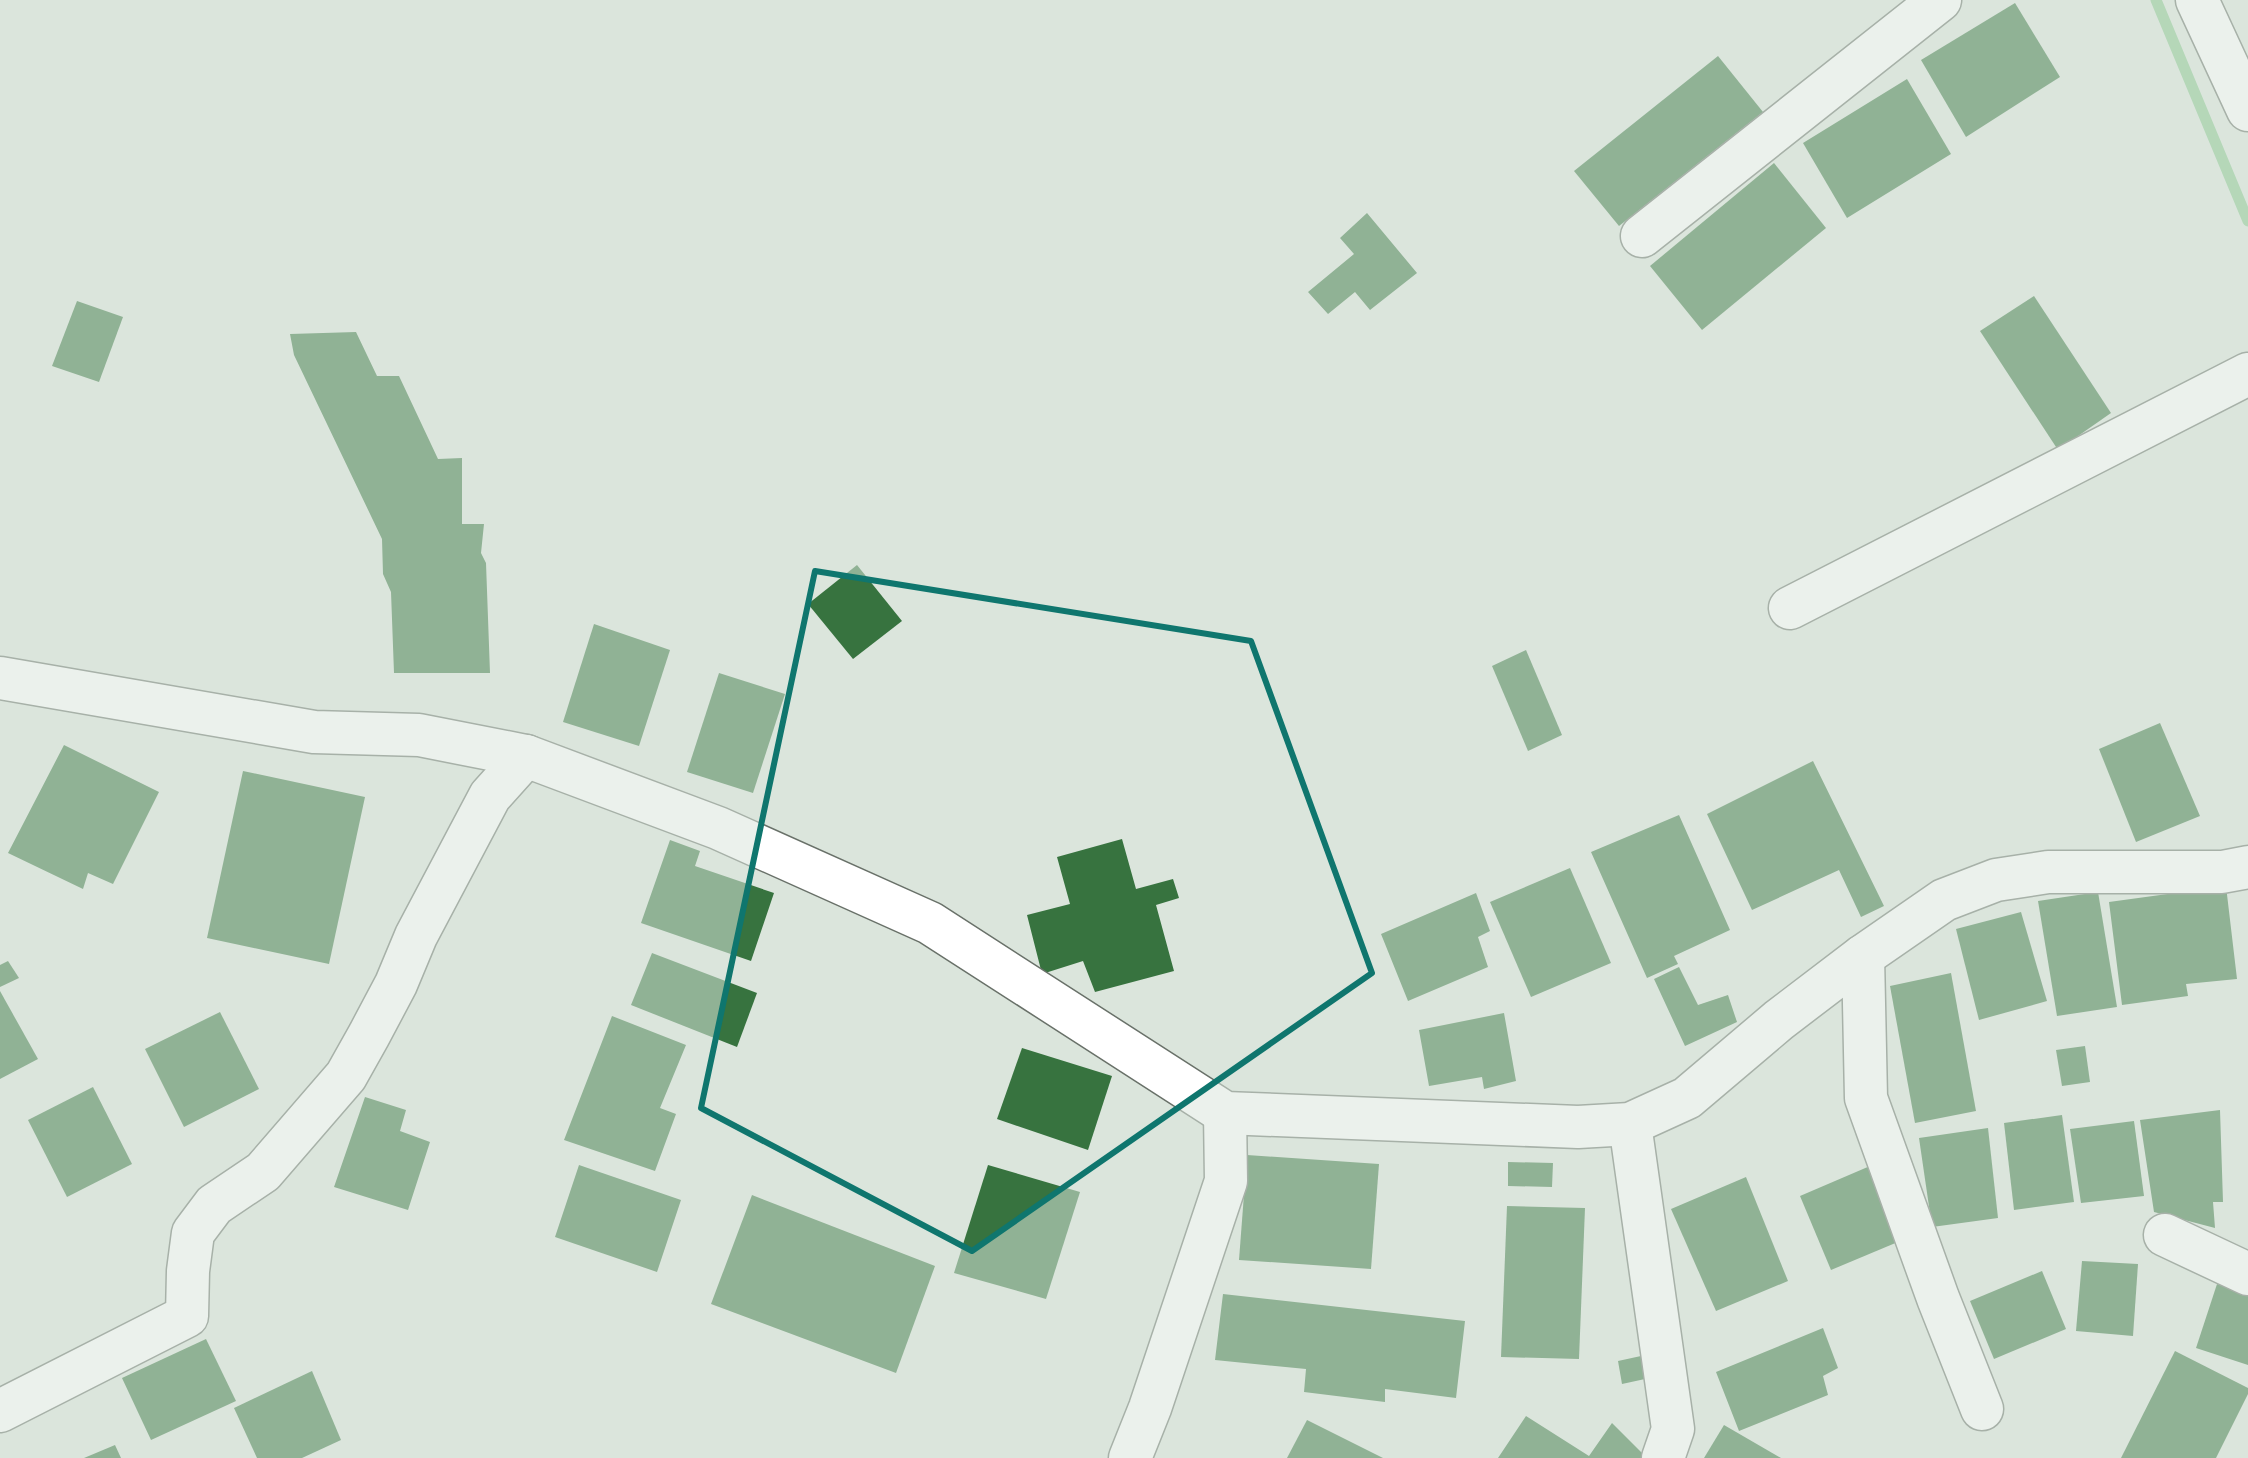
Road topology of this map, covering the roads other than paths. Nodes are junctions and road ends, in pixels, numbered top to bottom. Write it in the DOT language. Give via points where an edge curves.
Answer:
graph roads {
  1 [pos="1940,0"];
  2 [pos="2197,0"];
  3 [pos="2248,110"];
  4 [pos="1642,236"];
  5 [pos="2248,374"];
  6 [pos="1790,608"];
  7 [pos="0,678"];
  8 [pos="526,756"];
  9 [pos="2248,867"];
  10 [pos="1863,956"];
  11 [pos="1225,1113"];
  12 [pos="1630,1124"];
  13 [pos="2165,1235"];
  14 [pos="2248,1274"];
  15 [pos="1982,1409"];
  16 [pos="0,1411"];
  17 [pos="1130,1458"];
  18 [pos="1663,1458"];
  1 -- 4 [label="street"];
  2 -- 3 [label="street"];
  5 -- 6 [label="street"];
  7 -- 8 [label="street" via="314,732 419,735"];
  8 -- 11 [label="street" via="718,828 930,923"];
  8 -- 16 [label="street" via="490,796 346,1076 263,1172 214,1205 193,1233 187,1316"];
  9 -- 10 [label="street" via="2222,872 2048,872 1996,880 1944,900"];
  10 -- 12 [label="street" via="1687,1098"];
  10 -- 15 [label="street" via="1866,1098"];
  11 -- 12 [label="street" via="1578,1127"];
  11 -- 17 [label="street" via="1226,1181"];
  12 -- 18 [label="street" via="1673,1429"];
  13 -- 14 [label="street"];
}
